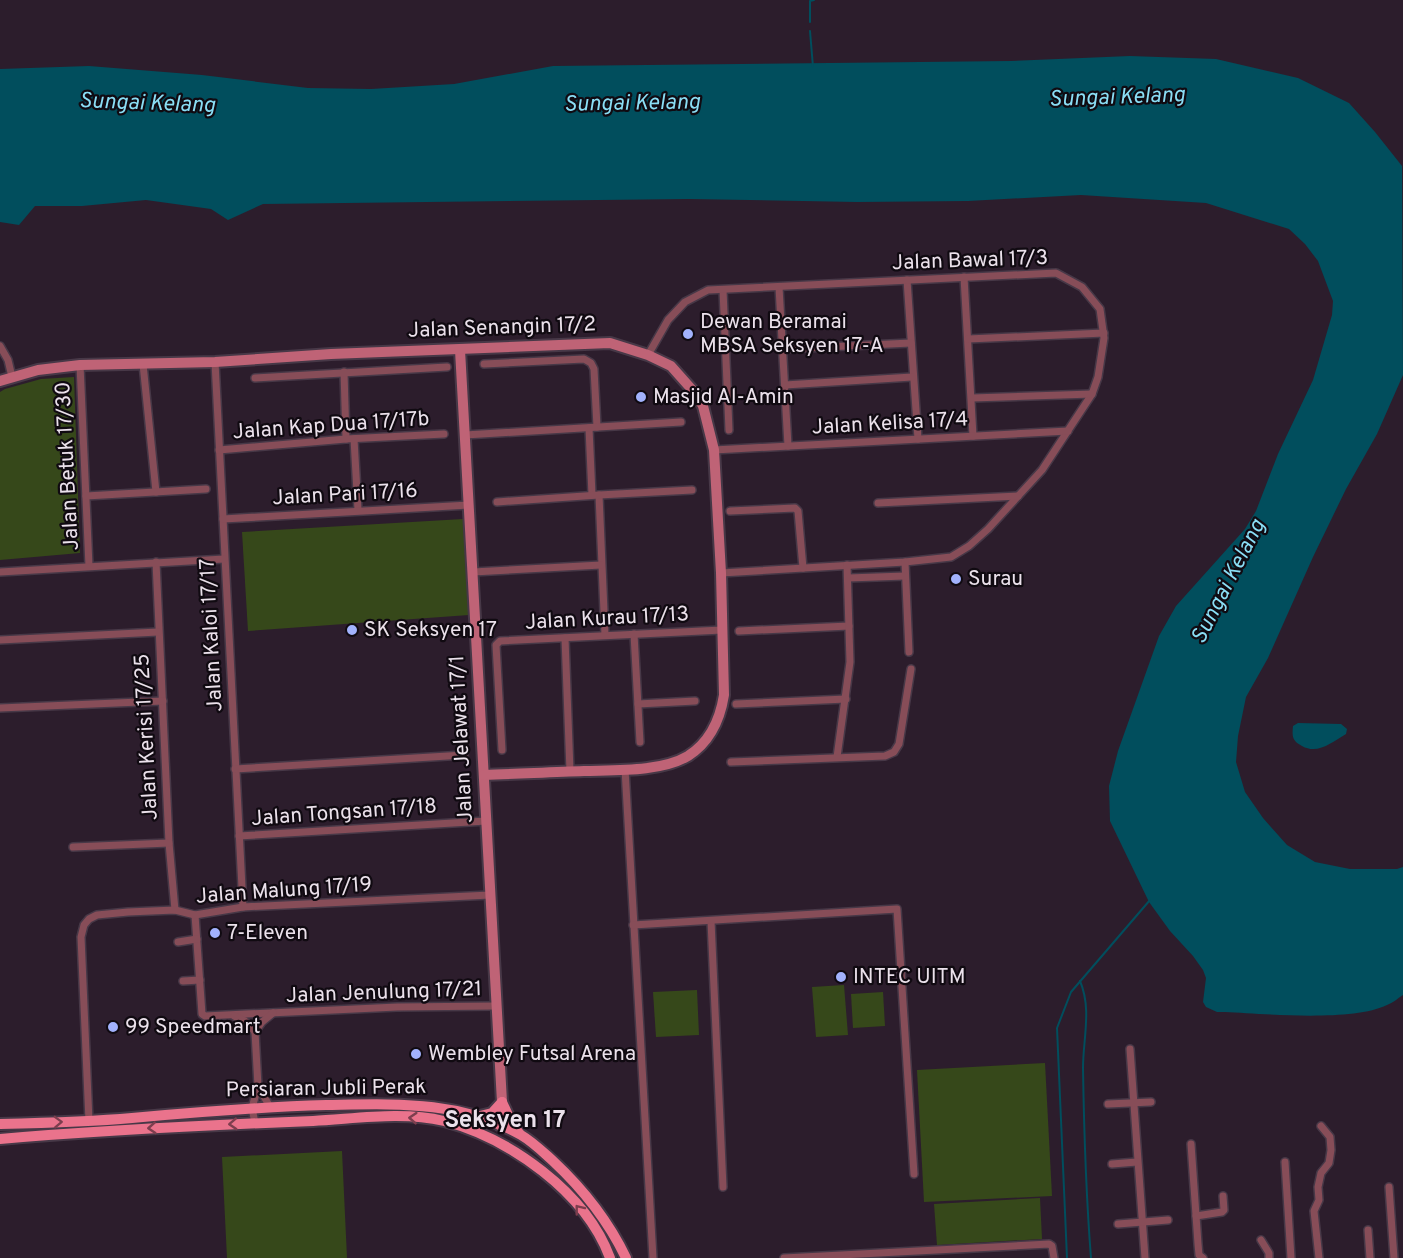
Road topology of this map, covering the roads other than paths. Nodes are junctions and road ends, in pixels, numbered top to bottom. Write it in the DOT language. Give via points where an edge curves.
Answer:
graph roads {
  1 [pos="964,277"];
  2 [pos="907,280"];
  3 [pos="779,287"];
  4 [pos="723,290"];
  5 [pos="1104,333"];
  6 [pos="968,339"];
  7 [pos="910,343"];
  8 [pos="0,346"];
  9 [pos="783,349"];
  10 [pos="460,350"];
  11 [pos="648,355"];
  12 [pos="214,362"];
  13 [pos="144,364"];
  14 [pos="484,364"];
  15 [pos="80,365"];
  16 [pos="447,367"];
  17 [pos="344,372"];
  18 [pos="12,377"];
  19 [pos="912,377"];
  20 [pos="255,378"];
  21 [pos="0,381"];
  22 [pos="785,385"];
  23 [pos="1092,394"];
  24 [pos="972,398"];
  25 [pos="681,422"];
  26 [pos="593,427"];
  27 [pos="729,430"];
  28 [pos="1068,430"];
  29 [pos="444,434"];
  30 [pos="465,435"];
  31 [pos="973,436"];
  32 [pos="350,439"];
  33 [pos="918,439"];
  34 [pos="788,446"];
  35 [pos="219,450"];
  36 [pos="714,450"];
  37 [pos="206,489"];
  38 [pos="692,490"];
  39 [pos="156,492"];
  40 [pos="596,495"];
  41 [pos="86,496"];
  42 [pos="1018,496"];
  43 [pos="497,502"];
  44 [pos="878,503"];
  45 [pos="469,505"];
  46 [pos="358,510"];
  47 [pos="730,511"];
  48 [pos="223,519"];
  49 [pos="224,559"];
  50 [pos="156,562"];
  51 [pos="905,562"];
  52 [pos="601,565"];
  53 [pos="89,566"];
  54 [pos="847,566"];
  55 [pos="803,568"];
  56 [pos="0,572"];
  57 [pos="473,572"];
  58 [pos="721,573"];
  59 [pos="906,576"];
  60 [pos="848,578"];
  61 [pos="849,626"];
  62 [pos="722,630"];
  63 [pos="739,631"];
  64 [pos="158,632"];
  65 [pos="634,634"];
  66 [pos="605,635"];
  67 [pos="565,638"];
  68 [pos="0,640"];
  69 [pos="909,652"];
  70 [pos="911,669"];
  71 [pos="846,699"];
  72 [pos="163,701"];
  73 [pos="696,701"];
  74 [pos="638,704"];
  75 [pos="736,704"];
  76 [pos="0,708"];
  77 [pos="640,742"];
  78 [pos="502,750"];
  79 [pos="464,755"];
  80 [pos="837,757"];
  81 [pos="731,762"];
  82 [pos="235,769"];
  83 [pos="625,769"];
  84 [pos="570,771"];
  85 [pos="484,775"];
  86 [pos="486,821"];
  87 [pos="239,836"];
  88 [pos="169,843"];
  89 [pos="73,847"];
  90 [pos="490,896"];
  91 [pos="243,907"];
  92 [pos="175,910"];
  93 [pos="195,915"];
  94 [pos="711,921"];
  95 [pos="633,925"];
  96 [pos="197,939"];
  97 [pos="177,942"];
  98 [pos="200,980"];
  99 [pos="183,981"];
  100 [pos="496,1006"];
  101 [pos="273,1013"];
  102 [pos="232,1015"];
  103 [pos="255,1032"];
  104 [pos="1130,1049"];
  105 [pos="258,1086"];
  106 [pos="502,1102"];
  107 [pos="1151,1102"];
  108 [pos="1133,1103"];
  109 [pos="1108,1104"];
  110 [pos="270,1107"];
  111 [pos="252,1108"];
  112 [pos="476,1117"];
  113 [pos="90,1121"];
  114 [pos="255,1123"];
  115 [pos="0,1124"];
  116 [pos="499,1125"];
  117 [pos="1321,1126"];
  118 [pos="520,1134"];
  119 [pos="0,1138"];
  120 [pos="1191,1144"];
  121 [pos="509,1147"];
  122 [pos="1137,1162"];
  123 [pos="1285,1162"];
  124 [pos="1112,1164"];
  125 [pos="914,1174"];
  126 [pos="723,1187"];
  127 [pos="1389,1187"];
  128 [pos="1223,1196"];
  129 [pos="1196,1216"];
  130 [pos="1168,1220"];
  131 [pos="1142,1223"];
  132 [pos="1118,1224"];
  133 [pos="1368,1230"];
  134 [pos="1261,1240"];
  135 [pos="610,1258"];
  136 [pos="626,1258"];
  137 [pos="653,1258"];
  138 [pos="784,1258"];
  139 [pos="1054,1258"];
  140 [pos="1145,1258"];
  141 [pos="1203,1258"];
  142 [pos="1269,1258"];
  143 [pos="1291,1258"];
  144 [pos="1319,1258"];
  145 [pos="1370,1258"];
  146 [pos="1394,1258"];
  1 -- 2 [label="street, Jalan Bawal 17/3"];
  1 -- 5 [label="street, Jalan Bawal 17/3" via="1056,273 1083,287 1100,309"];
  1 -- 6 [label="street"];
  2 -- 3 [label="street, Jalan Bawal 17/3"];
  2 -- 7 [label="street"];
  3 -- 4 [label="street, Jalan Bawal 17/3"];
  3 -- 9 [label="street"];
  4 -- 11 [label="street, Jalan Bawal 17/3" via="708,290 685,302 668,320"];
  4 -- 27 [label="street"];
  5 -- 6 [label="street"];
  5 -- 23 [label="street, Jalan Bawal 17/3"];
  6 -- 24 [label="street"];
  7 -- 9 [label="street"];
  7 -- 19 [label="street"];
  8 -- 18 [label="street"];
  9 -- 22 [label="street"];
  10 -- 11 [label="street, Jalan Senangin 17/2" via="610,343"];
  10 -- 12 [label="street, Jalan Senangin 17/2"];
  10 -- 30 [label="street, Jalan Jelawat 17/1"];
  11 -- 36 [label="street, Jalan Senangin 17/2" via="671,366 695,393 703,406"];
  12 -- 13 [label="street, Jalan Senangin 17/2"];
  12 -- 35 [label="street, Jalan Kaloi 17/17"];
  13 -- 15 [label="street, Jalan Senangin 17/2"];
  13 -- 39 [label="street"];
  14 -- 26 [label="street" via="584,359 591,363"];
  15 -- 18 [label="street, Jalan Senangin 17/2"];
  15 -- 41 [label="street, Jalan Betuk 17/30"];
  16 -- 17 [label="street"];
  17 -- 20 [label="street"];
  17 -- 32 [label="street"];
  18 -- 21 [label="street, Jalan Senangin 17/2"];
  19 -- 22 [label="street"];
  19 -- 33 [label="street"];
  22 -- 34 [label="street"];
  23 -- 24 [label="street"];
  23 -- 28 [label="street, Jalan Bawal 17/3"];
  24 -- 31 [label="street"];
  25 -- 26 [label="street"];
  26 -- 30 [label="street"];
  26 -- 40 [label="street"];
  28 -- 31 [label="street, Jalan Kelisa 17/4"];
  28 -- 42 [label="street, Jalan Bawal 17/3" via="1042,470"];
  29 -- 32 [label="street, Jalan Kap Dua 17/17b"];
  30 -- 45 [label="street, Jalan Jelawat 17/1"];
  31 -- 33 [label="street, Jalan Kelisa 17/4"];
  32 -- 35 [label="street, Jalan Kap Dua 17/17b"];
  32 -- 46 [label="street"];
  33 -- 34 [label="street, Jalan Kelisa 17/4"];
  34 -- 36 [label="street, Jalan Kelisa 17/4"];
  35 -- 48 [label="street, Jalan Kaloi 17/17"];
  36 -- 58 [label="street, Jalan Senangin 17/2"];
  37 -- 39 [label="street"];
  38 -- 40 [label="street"];
  39 -- 41 [label="street"];
  40 -- 43 [label="street"];
  40 -- 52 [label="street"];
  41 -- 53 [label="street, Jalan Betuk 17/30"];
  42 -- 44 [label="street"];
  42 -- 51 [label="street, Jalan Bawal 17/3" via="988,529 951,557"];
  45 -- 46 [label="street, Jalan Pari 17/16"];
  45 -- 57 [label="street, Jalan Jelawat 17/1"];
  46 -- 48 [label="street, Jalan Pari 17/16"];
  47 -- 55 [label="street" via="795,508"];
  48 -- 49 [label="street, Jalan Kaloi 17/17"];
  49 -- 50 [label="street"];
  49 -- 82 [label="street, Jalan Kaloi 17/17"];
  50 -- 53 [label="street"];
  50 -- 64 [label="street, Jalan Kerisi 17/25"];
  51 -- 54 [label="street, Jalan Bawal 17/3"];
  51 -- 59 [label="street"];
  52 -- 57 [label="street"];
  52 -- 66 [label="street"];
  53 -- 56 [label="street"];
  54 -- 55 [label="street, Jalan Bawal 17/3"];
  54 -- 60 [label="street"];
  55 -- 58 [label="street, Jalan Bawal 17/3"];
  57 -- 85 [label="street, Jalan Jelawat 17/1"];
  58 -- 62 [label="street, Jalan Senangin 17/2"];
  59 -- 60 [label="street"];
  59 -- 69 [label="street"];
  60 -- 61 [label="street"];
  61 -- 63 [label="street"];
  61 -- 71 [label="street"];
  62 -- 65 [label="street, Jalan Kurau 17/13"];
  62 -- 83 [label="street, Jalan Senangin 17/2" via="724,695 713,730 686,757"];
  64 -- 68 [label="street"];
  64 -- 72 [label="street, Jalan Kerisi 17/25"];
  65 -- 66 [label="street, Jalan Kurau 17/13"];
  65 -- 74 [label="street"];
  66 -- 67 [label="street, Jalan Kurau 17/13"];
  67 -- 78 [label="street, Jalan Kurau 17/13" via="500,641 496,645"];
  67 -- 84 [label="street"];
  70 -- 80 [label="street" via="899,744 894,752 885,756"];
  71 -- 75 [label="street"];
  71 -- 80 [label="street"];
  72 -- 76 [label="street"];
  72 -- 88 [label="street, Jalan Kerisi 17/25"];
  73 -- 74 [label="street"];
  74 -- 77 [label="street"];
  79 -- 82 [label="street"];
  80 -- 81 [label="street"];
  82 -- 87 [label="street, Jalan Kaloi 17/17"];
  83 -- 84 [label="street, Jalan Senangin 17/2"];
  83 -- 95 [label="street"];
  84 -- 85 [label="street, Jalan Senangin 17/2"];
  85 -- 86 [label="street, Jalan Jelawat 17/1"];
  86 -- 87 [label="street, Jalan Tongsan 17/18"];
  86 -- 90 [label="street, Jalan Jelawat 17/1"];
  87 -- 91 [label="street, Jalan Kaloi 17/17"];
  88 -- 89 [label="street"];
  88 -- 92 [label="street, Jalan Kerisi 17/25"];
  90 -- 91 [label="street, Jalan Malung 17/19"];
  90 -- 100 [label="street, Jalan Jelawat 17/1"];
  91 -- 93 [label="street, Jalan Malung 17/19"];
  92 -- 93 [label="street, Jalan Malung 17/19"];
  92 -- 113 [label="street, Jalan Malung 17/19" via="97,915 84,925 81,937"];
  93 -- 96 [label="street"];
  94 -- 95 [label="street"];
  94 -- 125 [label="street" via="897,909"];
  94 -- 126 [label="street"];
  95 -- 137 [label="street"];
  96 -- 97 [label="street"];
  96 -- 98 [label="street"];
  98 -- 99 [label="street"];
  98 -- 102 [label="street, Jalan Jenulung 17/21" via="202,1014"];
  100 -- 101 [label="street, Jalan Jenulung 17/21"];
  100 -- 106 [label="street, Jalan Jelawat 17/1"];
  101 -- 102 [label="street, Jalan Jenulung 17/21"];
  101 -- 103 [label="street"];
  102 -- 103 [label="street"];
  103 -- 105 [label="street"];
  104 -- 108 [label="street"];
  105 -- 110 [label="street"];
  105 -- 111 [label="street"];
  106 -- 112 [label="main road" via="492,1113"];
  106 -- 116 [label="street, Jalan Jelawat 17/1"];
  106 -- 118 [label="main road"];
  107 -- 108 [label="street"];
  108 -- 109 [label="street"];
  108 -- 122 [label="street"];
  110 -- 111 [label="main road, Persiaran Jubli Perak"];
  110 -- 112 [label="main road, Persiaran Jubli Perak" via="420,1105"];
  111 -- 113 [label="main road, Persiaran Jubli Perak"];
  111 -- 114 [label="street"];
  112 -- 116 [label="main road, Persiaran Jubli Perak"];
  115 -- 113 [label="main road, Persiaran Jubli Perak, one-way"];
  114 -- 119 [label="main road, Persiaran Jubli Perak, one-way"];
  121 -- 114 [label="main road, Persiaran Jubli Perak, one-way" via="444,1121 422,1118"];
  116 -- 118 [label="main road, Persiaran Jubli Perak"];
  116 -- 121 [label="main road"];
  117 -- 144 [label="street" via="1328,1133 1330,1150 1314,1210"];
  118 -- 136 [label="main road, Persiaran Jubli Perak" via="590,1199"];
  120 -- 129 [label="street"];
  135 -- 121 [label="main road, Persiaran Jubli Perak, one-way" via="593,1226 568,1195"];
  122 -- 124 [label="street"];
  122 -- 131 [label="street"];
  123 -- 143 [label="street"];
  127 -- 146 [label="street"];
  128 -- 129 [label="street" via="1222,1212"];
  129 -- 141 [label="street" via="1199,1255"];
  130 -- 131 [label="street"];
  131 -- 132 [label="street"];
  131 -- 140 [label="street"];
  133 -- 145 [label="street"];
  134 -- 142 [label="street"];
  138 -- 139 [label="street" via="1049,1244"];
}
